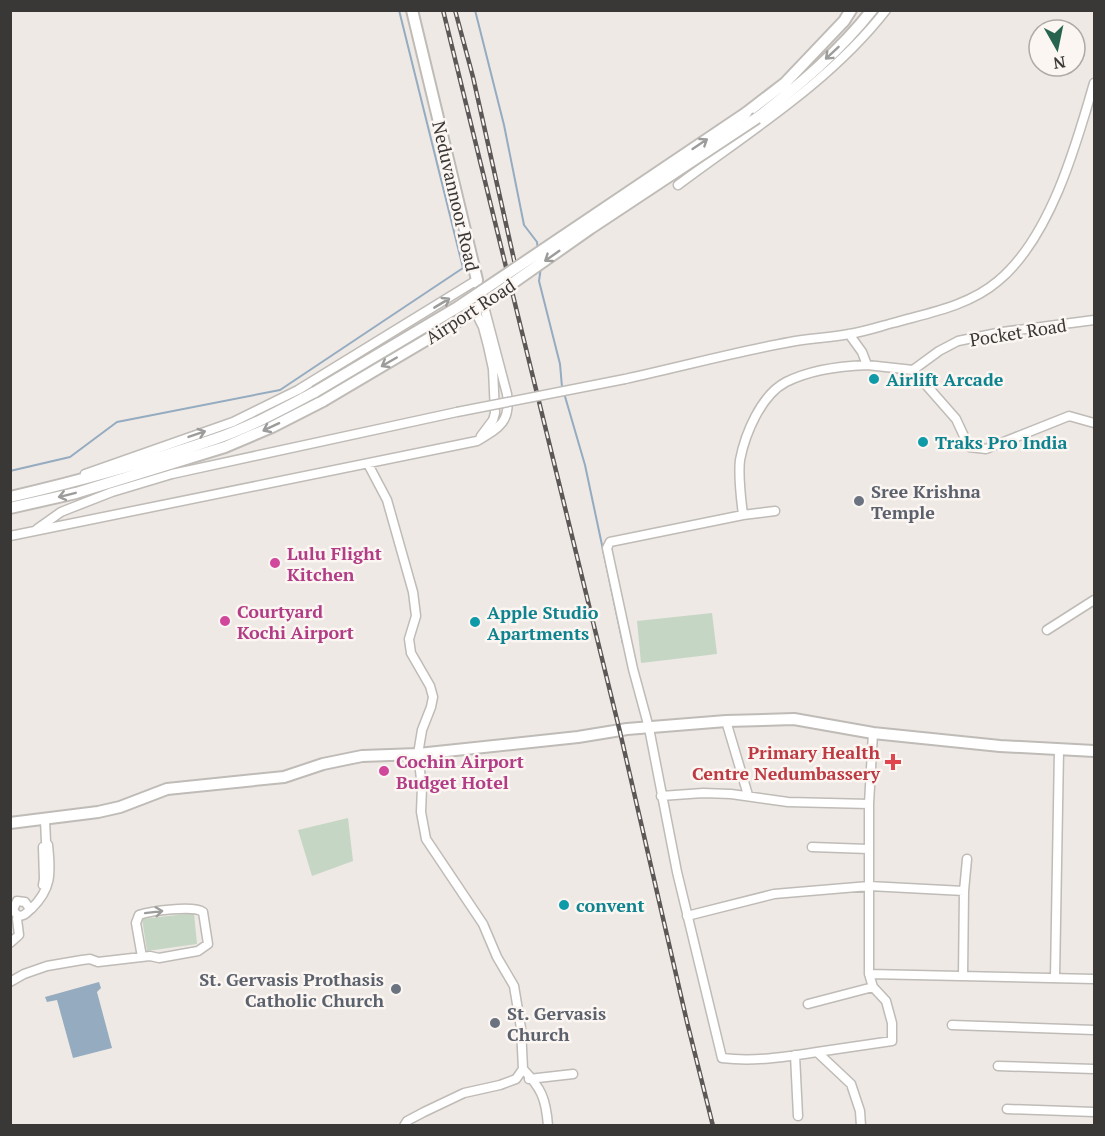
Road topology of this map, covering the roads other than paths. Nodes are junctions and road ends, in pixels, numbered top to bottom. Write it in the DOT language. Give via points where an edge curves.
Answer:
graph roads {
  1 [pos="412,10"];
  2 [pos="851,10"];
  3 [pos="872,10"];
  4 [pos="886,10"];
  5 [pos="1095,83"];
  6 [pos="678,185"];
  7 [pos="477,280"];
  8 [pos="465,289"];
  9 [pos="1095,320"];
  10 [pos="849,334"];
  11 [pos="867,365"];
  12 [pos="496,368"];
  13 [pos="913,370"];
  14 [pos="1095,423"];
  15 [pos="477,441"];
  16 [pos="368,464"];
  17 [pos="43,489"];
  18 [pos="10,497"];
  19 [pos="10,508"];
  20 [pos="775,511"];
  21 [pos="742,515"];
  22 [pos="35,531"];
  23 [pos="10,536"];
  24 [pos="1095,600"];
  25 [pos="1047,630"];
  26 [pos="726,721"];
  27 [pos="649,728"];
  28 [pos="873,733"];
  29 [pos="1059,750"];
  30 [pos="1095,751"];
  31 [pos="418,754"];
  32 [pos="748,795"];
  33 [pos="661,796"];
  34 [pos="869,804"];
  35 [pos="45,820"];
  36 [pos="10,823"];
  37 [pos="812,847"];
  38 [pos="868,849"];
  39 [pos="967,859"];
  40 [pos="869,886"];
  41 [pos="964,891"];
  42 [pos="30,909"];
  43 [pos="18,916"];
  44 [pos="687,916"];
  45 [pos="10,943"];
  46 [pos="142,957"];
  47 [pos="869,974"];
  48 [pos="963,976"];
  49 [pos="1055,978"];
  50 [pos="1095,979"];
  51 [pos="10,982"];
  52 [pos="873,987"];
  53 [pos="808,1004"];
  54 [pos="952,1025"];
  55 [pos="1095,1029"];
  56 [pos="817,1052"];
  57 [pos="795,1055"];
  58 [pos="998,1066"];
  59 [pos="523,1069"];
  60 [pos="1095,1069"];
  61 [pos="573,1074"];
  62 [pos="516,1078"];
  63 [pos="533,1079"];
  64 [pos="1007,1109"];
  65 [pos="1095,1112"];
  66 [pos="798,1116"];
  67 [pos="404,1125"];
  68 [pos="548,1125"];
  69 [pos="861,1125"];
  1 -- 7 [label="main road, Neduvannoor Road"];
  17 -- 2 [label="main road, Airport Road, one-way, bridge" via="216,438 315,392 458,307 746,113 785,83"];
  3 -- 19 [label="main road, Airport Road, one-way, bridge" via="792,91 757,118 460,320 323,401 225,447 76,493"];
  4 -- 6 [label="street" via="821,78"];
  5 -- 10 [label="street" via="1050,210 1017,261 998,281 975,296 940,310"];
  7 -- 8 [label="street"];
  7 -- 12 [label="street, Neduvannoor Road"];
  8 -- 12 [label="street"];
  17 -- 8 [label="street, one-way" via="233,422 298,390"];
  9 -- 13 [label="street, Pocket Road" via="958,341"];
  10 -- 11 [label="street"];
  10 -- 22 [label="street, bridge" via="790,342 172,474 61,512"];
  11 -- 13 [label="street"];
  11 -- 21 [label="street" via="808,374 784,383 763,403 749,429 740,461"];
  12 -- 15 [label="street" via="495,413"];
  12 -- 15 [label="street, Neduvannoor Road" via="507,394 509,411 491,433"];
  13 -- 14 [label="street" via="956,419 969,447 986,449 1069,416"];
  15 -- 16 [label="street"];
  16 -- 22 [label="street"];
  16 -- 31 [label="street" via="387,500 415,602 409,647 433,697"];
  17 -- 18 [label="main road, Airport Road"];
  20 -- 21 [label="street"];
  21 -- 27 [label="street" via="610,542 606,548"];
  22 -- 23 [label="street"];
  24 -- 25 [label="street"];
  26 -- 27 [label="main road"];
  26 -- 28 [label="main road" via="794,719"];
  26 -- 32 [label="street"];
  27 -- 31 [label="main road"];
  27 -- 33 [label="street"];
  28 -- 29 [label="main road"];
  28 -- 34 [label="street"];
  29 -- 30 [label="main road"];
  29 -- 49 [label="street"];
  31 -- 35 [label="main road" via="362,756 284,777 167,789 120,807"];
  31 -- 59 [label="street" via="426,839 483,924 496,957 514,986"];
  32 -- 33 [label="street"];
  32 -- 34 [label="street" via="788,802"];
  33 -- 44 [label="street"];
  34 -- 38 [label="street"];
  35 -- 36 [label="main road"];
  35 -- 42 [label="street" via="50,879 39,902"];
  37 -- 38 [label="street"];
  38 -- 40 [label="street"];
  39 -- 41 [label="street"];
  40 -- 41 [label="street"];
  40 -- 44 [label="street" via="774,894"];
  40 -- 47 [label="street"];
  41 -- 48 [label="street"];
  42 -- 43 [label="street"];
  42 -- 43 [label="street" via="25,902 17,901 13,910"];
  43 -- 45 [label="street" via="19,935"];
  44 -- 57 [label="street" via="722,1058 742,1061"];
  46 -- 46 [label="street, one-way" via="136,923 139,915 196,908 203,912 208,945 198,951"];
  46 -- 51 [label="street" via="48,966"];
  47 -- 48 [label="street"];
  47 -- 52 [label="street"];
  48 -- 49 [label="street"];
  49 -- 50 [label="street"];
  52 -- 53 [label="street"];
  52 -- 56 [label="street" via="886,1001 892,1023 891,1041"];
  54 -- 55 [label="street"];
  56 -- 57 [label="street"];
  56 -- 69 [label="street" via="851,1084"];
  57 -- 66 [label="street"];
  58 -- 60 [label="street"];
  59 -- 62 [label="street"];
  59 -- 63 [label="street"];
  61 -- 63 [label="street"];
  62 -- 63 [label="street"];
  62 -- 67 [label="street" via="465,1093"];
  63 -- 68 [label="street" via="539,1085"];
  64 -- 65 [label="street"];
}
